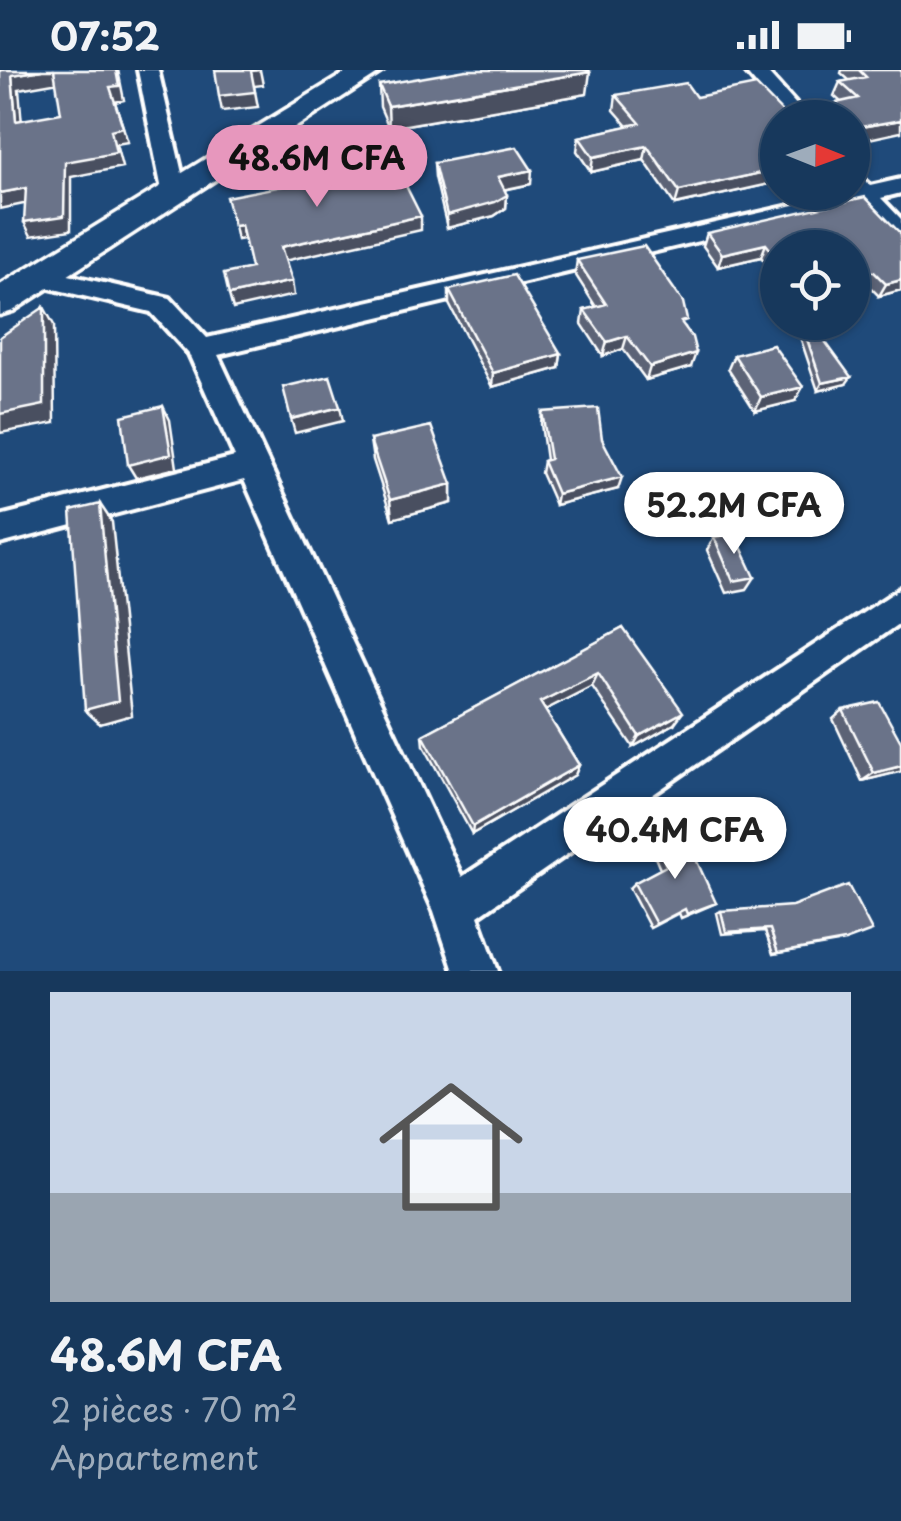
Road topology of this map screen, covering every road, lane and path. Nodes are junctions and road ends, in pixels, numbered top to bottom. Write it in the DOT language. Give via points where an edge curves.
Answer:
graph roads {
  1 [pos="148,70"];
  2 [pos="370,70"];
  3 [pos="761,71"];
  4 [pos="783,100"];
  5 [pos="901,186"];
  6 [pos="870,187"];
  7 [pos="175,195"];
  8 [pos="870,200"];
  9 [pos="769,210"];
  10 [pos="901,234"];
  11 [pos="42,278"];
  12 [pos="0,302"];
  13 [pos="201,349"];
  14 [pos="253,464"];
  15 [pos="0,530"];
  16 [pos="901,603"];
  17 [pos="454,907"];
  18 [pos="476,971"];
  1 -- 7 [label="street"];
  2 -- 7 [label="street"];
  3 -- 4 [label="street"];
  5 -- 6 [label="street"];
  7 -- 11 [label="street"];
  8 -- 10 [label="street"];
  9 -- 13 [label="street"];
  11 -- 12 [label="street"];
  11 -- 13 [label="street" via="160,304"];
  13 -- 14 [label="street"];
  14 -- 15 [label="street"];
  14 -- 17 [label="street"];
  16 -- 17 [label="street"];
  17 -- 18 [label="street"];
}
